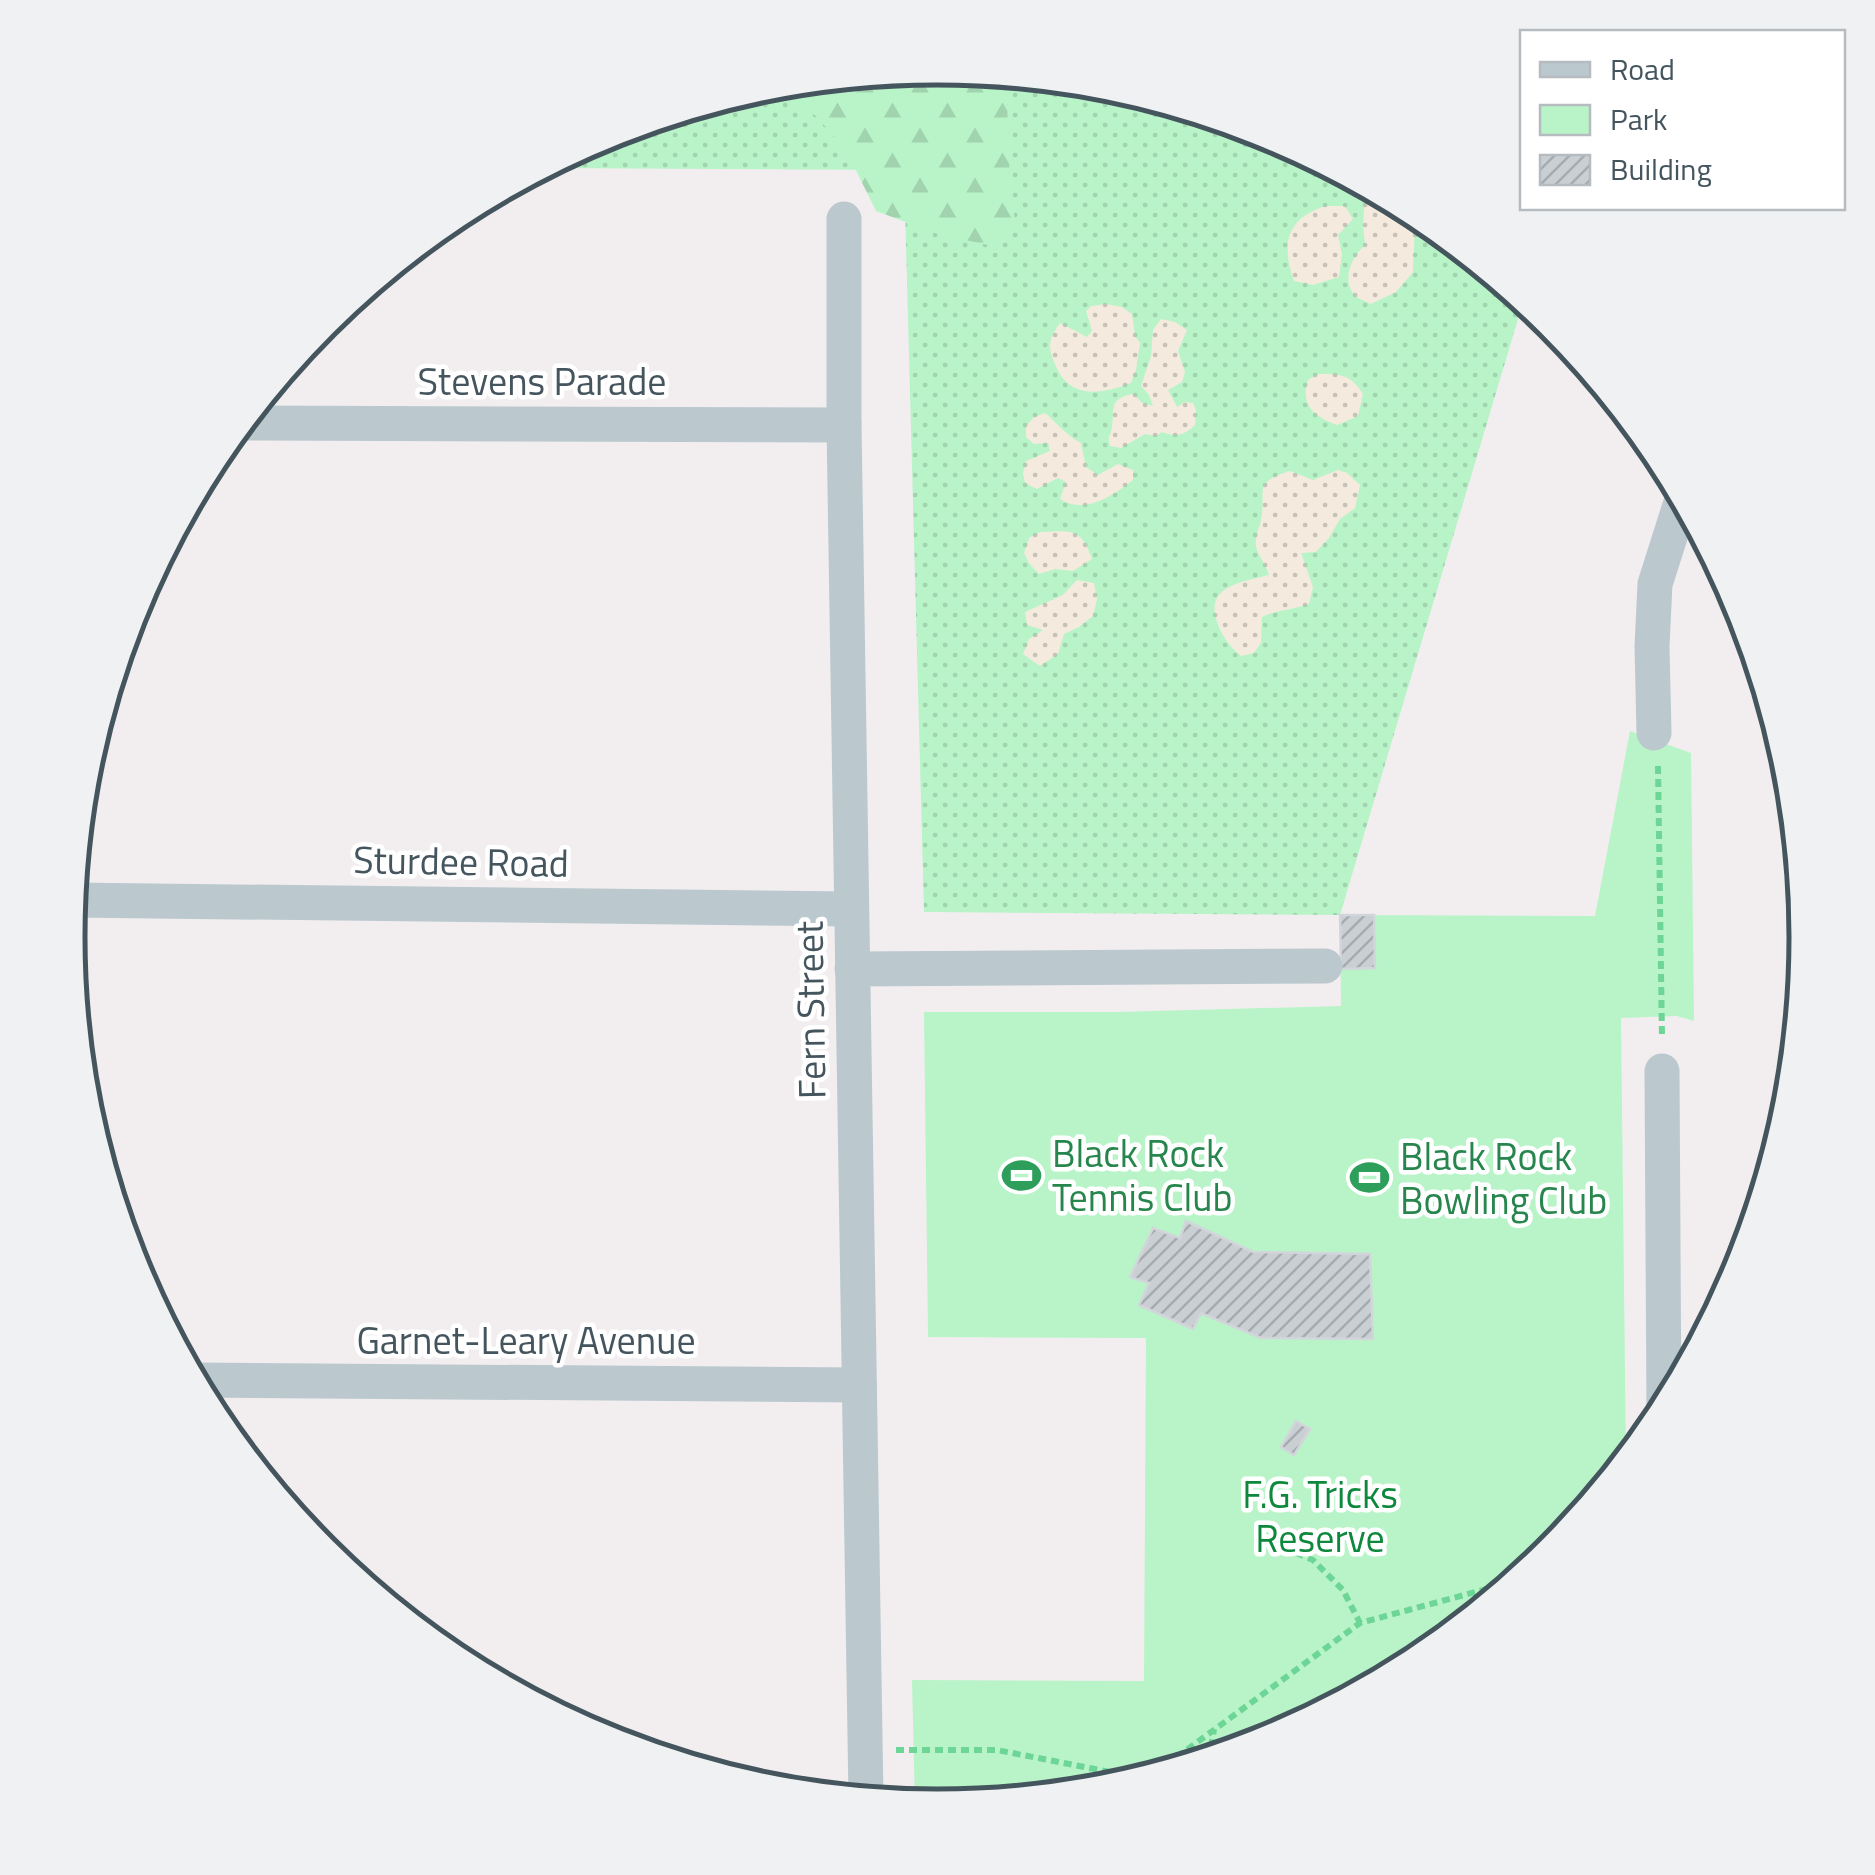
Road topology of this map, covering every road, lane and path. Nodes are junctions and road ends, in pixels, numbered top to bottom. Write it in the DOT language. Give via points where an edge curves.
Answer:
graph roads {
  1 [pos="844,218"];
  2 [pos="259,422"];
  3 [pos="844,425"];
  4 [pos="1677,514"];
  5 [pos="1656,748"];
  6 [pos="86,900"];
  7 [pos="851,909"];
  8 [pos="1324,966"];
  9 [pos="852,969"];
  10 [pos="1662,1071"];
  11 [pos="209,1380"];
  12 [pos="1664,1383"];
  13 [pos="859,1385"];
  14 [pos="1272,1543"];
  15 [pos="1487,1589"];
  16 [pos="1360,1623"];
  17 [pos="1214,1728"];
  18 [pos="1211,1745"];
  19 [pos="866,1750"];
  20 [pos="1179,1755"];
  21 [pos="1115,1771"];
  22 [pos="866,1787"];
  1 -- 3 [label="street, Fern Street"];
  2 -- 3 [label="street, Stevens Parade"];
  3 -- 7 [label="street, Fern Street"];
  4 -- 5 [label="street" via="1655,584"];
  5 -- 10 [label="path"];
  6 -- 7 [label="street, Sturdee Road"];
  7 -- 9 [label="street, Fern Street"];
  8 -- 9 [label="street"];
  9 -- 13 [label="street, Fern Street"];
  10 -- 12 [label="street"];
  11 -- 13 [label="street, Garnet-Leary Avenue"];
  13 -- 19 [label="street, Fern Street"];
  14 -- 16 [label="path" via="1313,1560 1343,1590"];
  15 -- 16 [label="path"];
  16 -- 17 [label="path"];
  17 -- 18 [label="path"];
  17 -- 20 [label="path"];
  19 -- 21 [label="path" via="997,1750"];
  19 -- 22 [label="street, Fern Street"];
}
